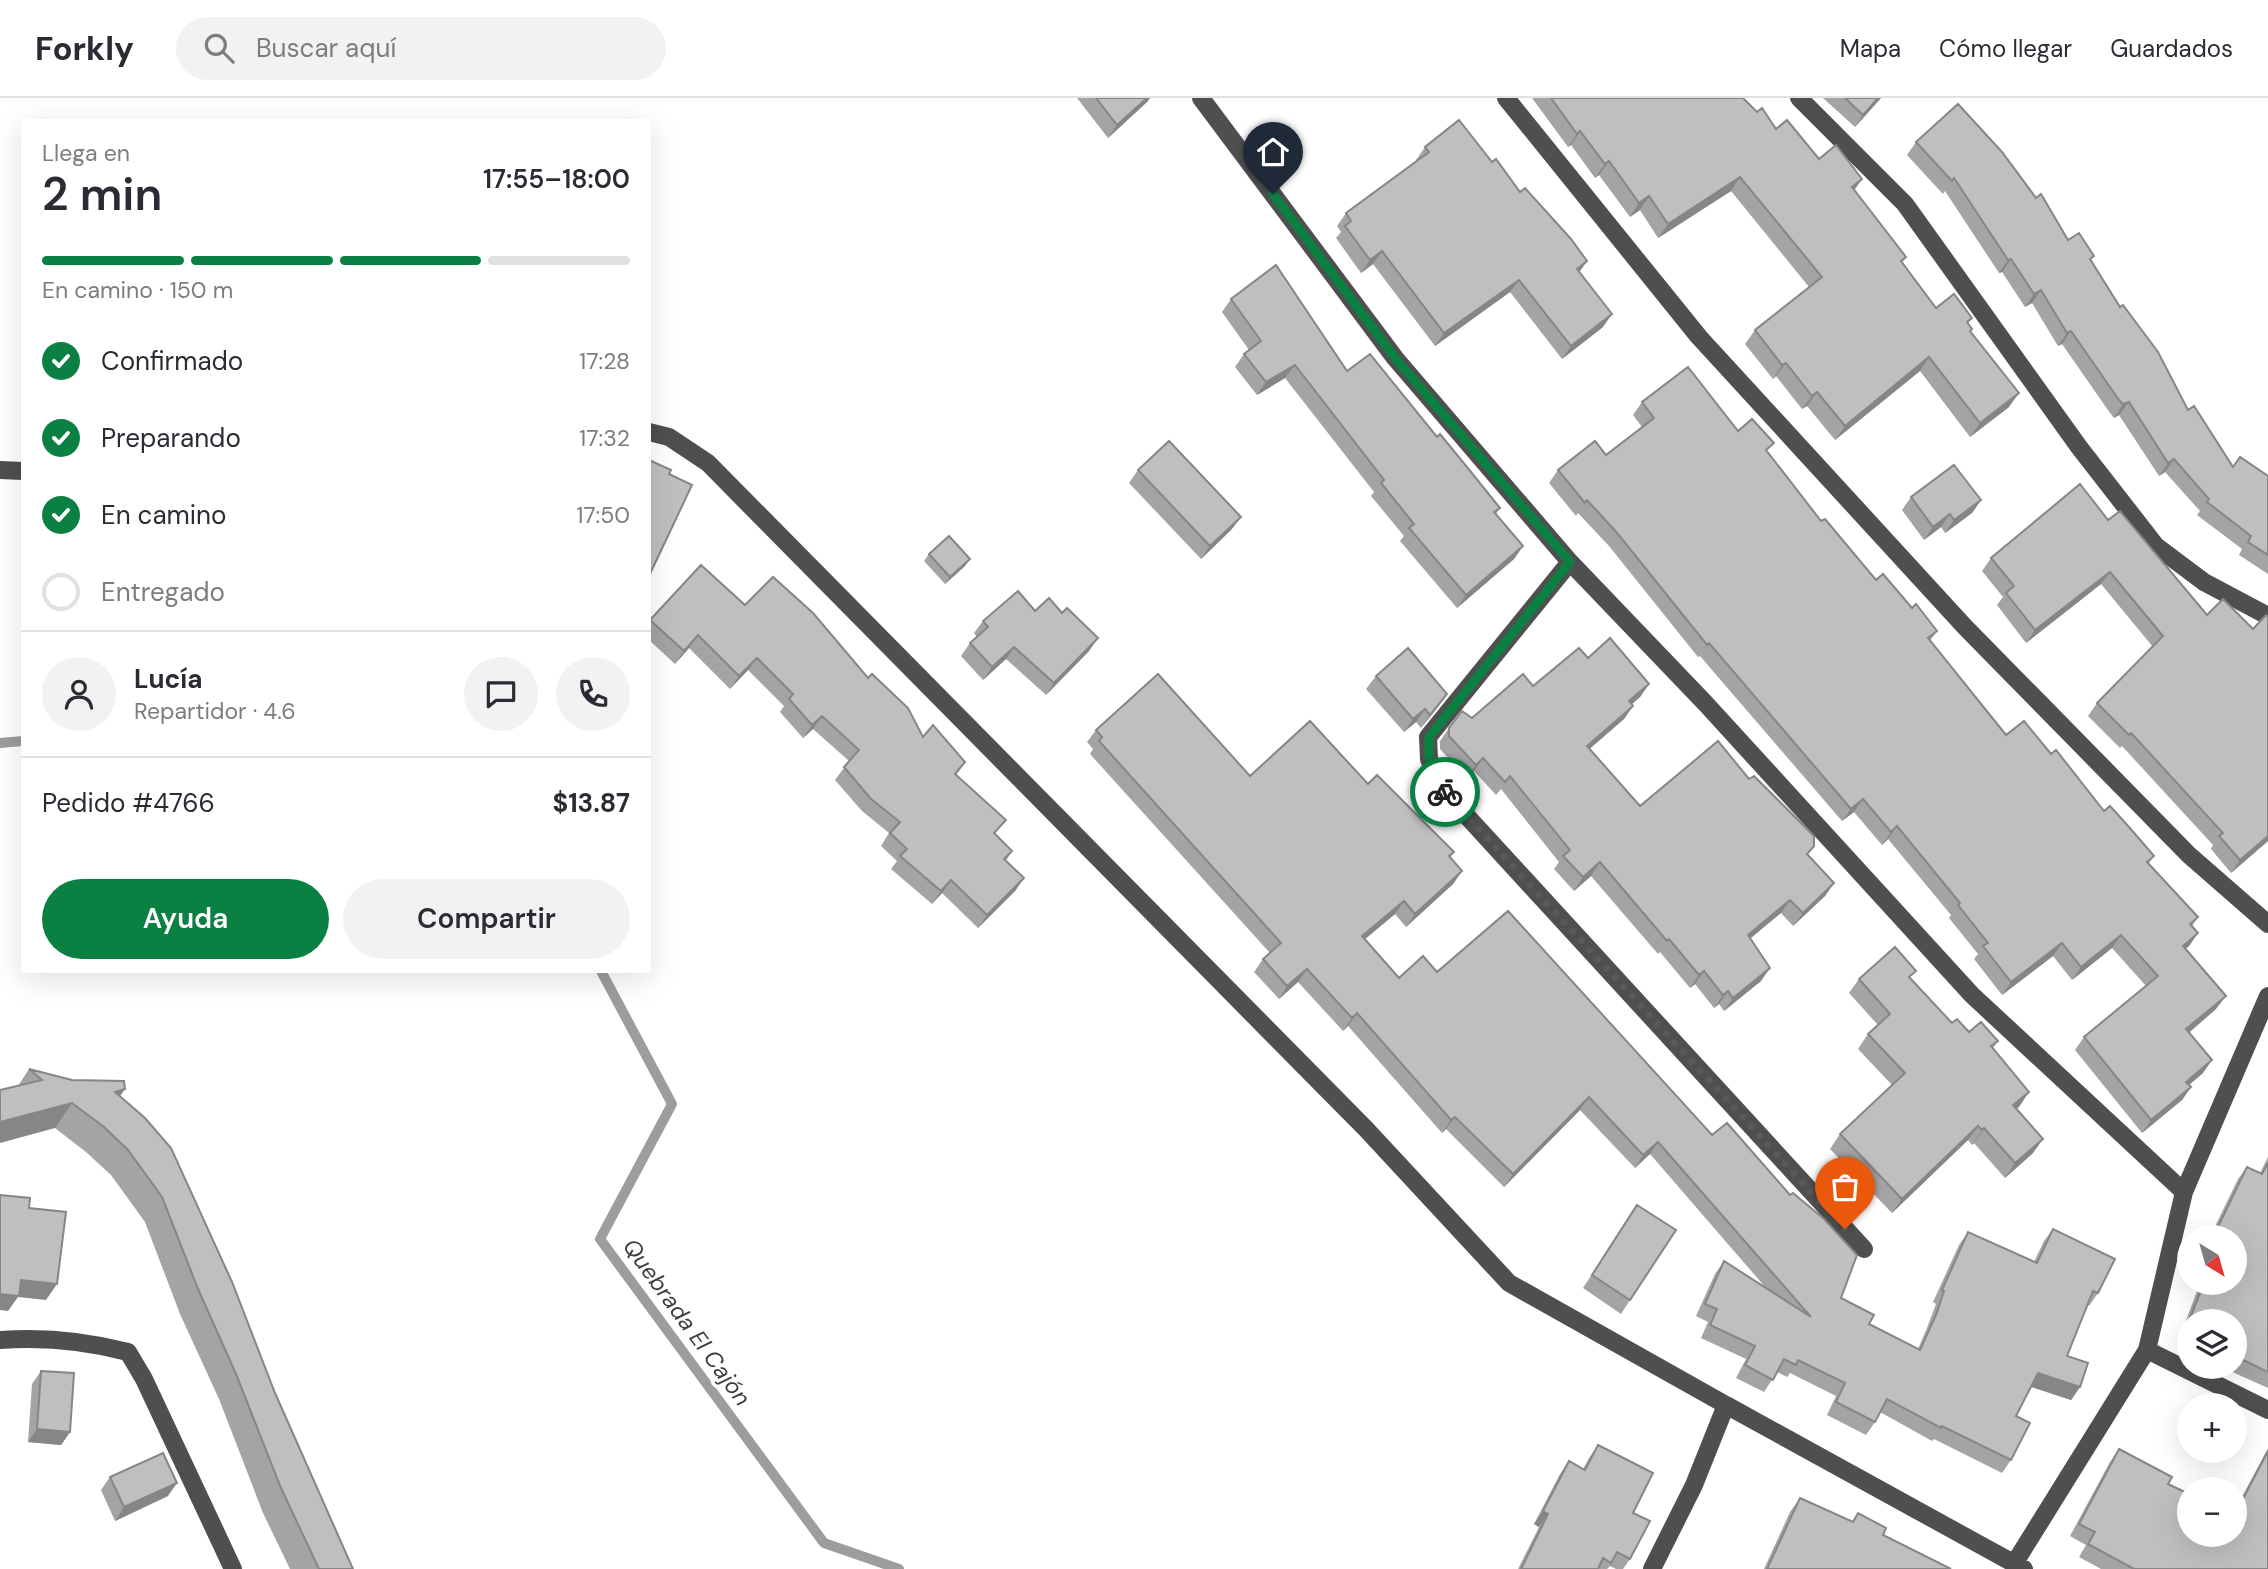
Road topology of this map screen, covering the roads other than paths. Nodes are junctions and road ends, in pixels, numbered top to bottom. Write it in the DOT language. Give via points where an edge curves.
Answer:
graph roads {
  1 [pos="1201,98"];
  2 [pos="1506,98"];
  3 [pos="1799,98"];
  4 [pos="651,432"];
  5 [pos="0,470"];
  6 [pos="21,471"];
  7 [pos="1570,562"];
  8 [pos="2268,616"];
  9 [pos="2268,924"];
  10 [pos="2268,996"];
  11 [pos="2184,1192"];
  12 [pos="1864,1249"];
  13 [pos="0,1340"];
  14 [pos="2147,1350"];
  15 [pos="1726,1405"];
  16 [pos="2268,1410"];
  17 [pos="2019,1567"];
  18 [pos="233,1569"];
  19 [pos="1653,1569"];
  1 -- 7 [label="street" via="1395,358"];
  2 -- 9 [label="street" via="1699,337 1965,627 2189,855"];
  3 -- 8 [label="street" via="1905,204 2079,447 2156,546 2204,582"];
  4 -- 15 [label="street" via="669,437 708,463 1366,1129 1509,1283"];
  5 -- 6 [label="street"];
  7 -- 11 [label="street" via="1972,995"];
  7 -- 12 [label="street" via="1429,737 1429,759 1442,789"];
  10 -- 11 [label="street"];
  11 -- 14 [label="street"];
  13 -- 18 [label="street" via="30,1338 128,1352"];
  14 -- 16 [label="street"];
  14 -- 17 [label="street"];
  15 -- 17 [label="street"];
  15 -- 19 [label="street"];
}
